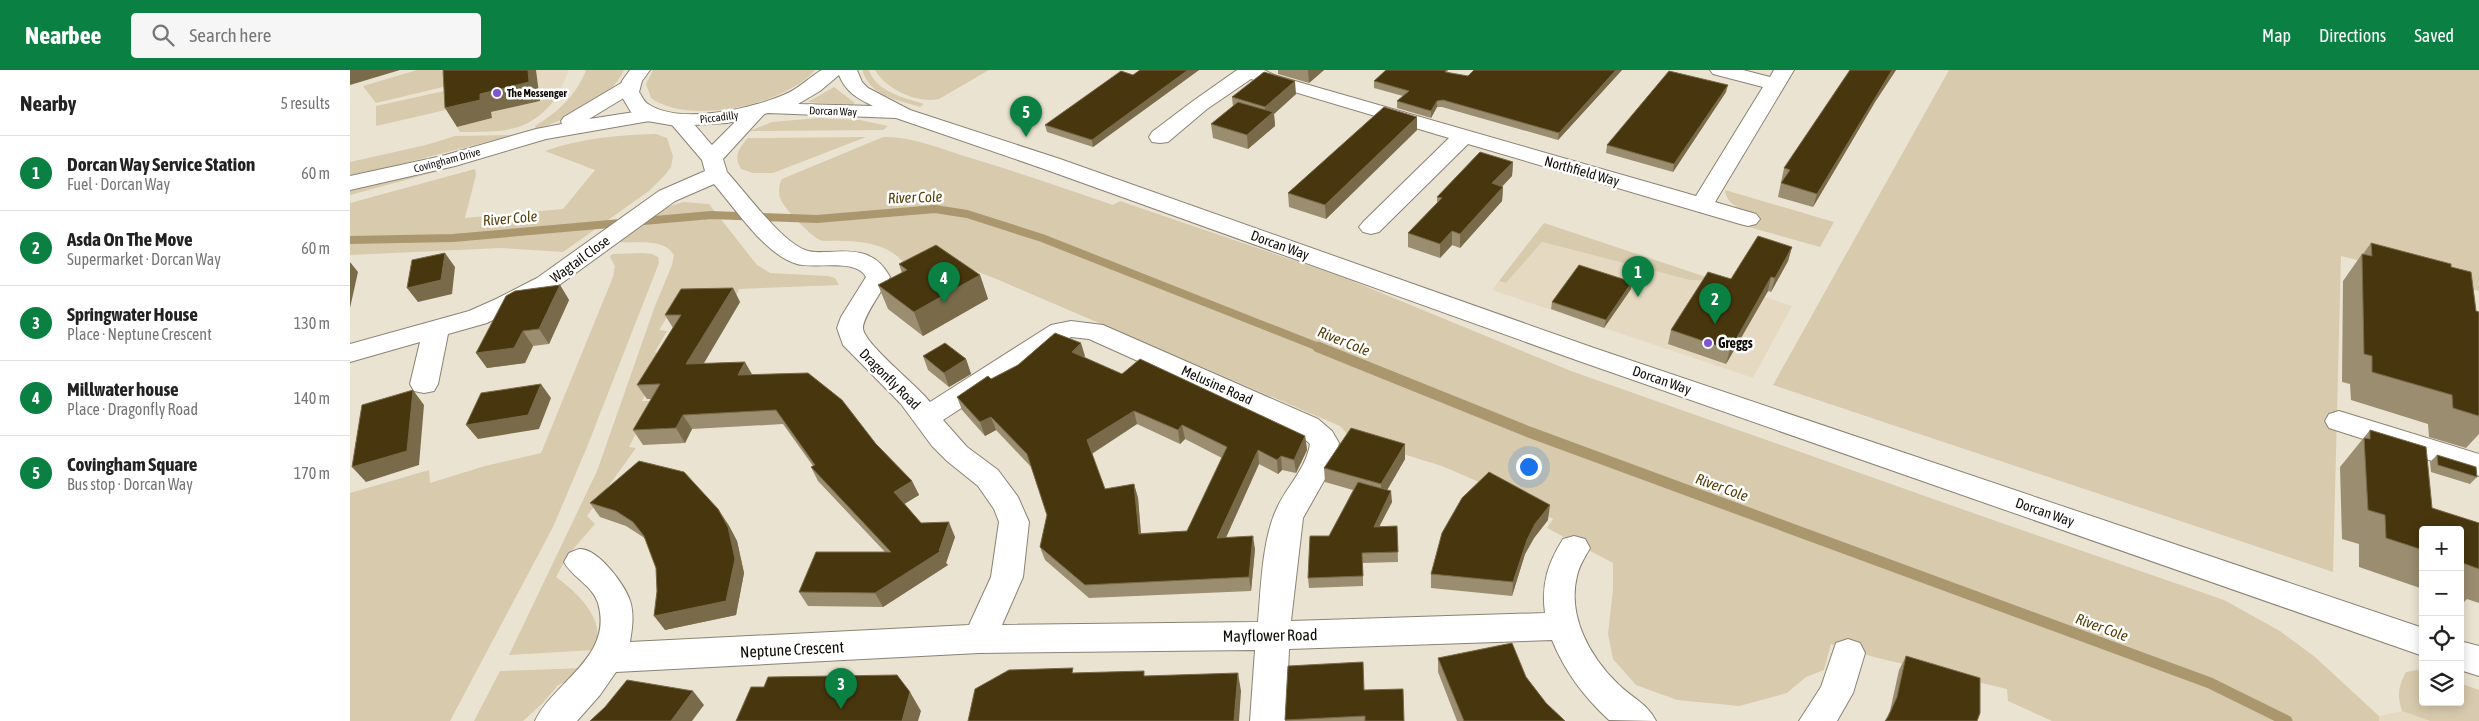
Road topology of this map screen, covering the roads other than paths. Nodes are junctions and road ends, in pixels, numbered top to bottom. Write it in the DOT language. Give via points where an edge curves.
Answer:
graph roads {
  1 [pos="834,70"];
  2 [pos="847,70"];
  3 [pos="1720,70"];
  4 [pos="1248,71"];
  5 [pos="636,75"];
  6 [pos="1779,77"];
  7 [pos="760,110"];
  8 [pos="654,114"];
  9 [pos="903,114"];
  10 [pos="677,119"];
  11 [pos="543,133"];
  12 [pos="1463,136"];
  13 [pos="1160,137"];
  14 [pos="714,167"];
  15 [pos="350,183"];
  16 [pos="1702,205"];
  17 [pos="1748,219"];
  18 [pos="1371,227"];
  19 [pos="436,330"];
  20 [pos="350,352"];
  21 [pos="424,384"];
  22 [pos="927,417"];
  23 [pos="2339,421"];
  24 [pos="2479,465"];
  25 [pos="1574,548"];
  26 [pos="580,562"];
  27 [pos="1562,626"];
  28 [pos="1272,636"];
  29 [pos="979,639"];
  30 [pos="2419,641"];
  31 [pos="1848,653"];
  32 [pos="2464,656"];
  33 [pos="604,658"];
  34 [pos="2479,661"];
  35 [pos="553,721"];
  36 [pos="1268,721"];
  37 [pos="1638,721"];
  38 [pos="1817,721"];
  1 -- 7 [label="street, Piccadilly" via="806,92"];
  2 -- 9 [label="street, Dorcan Way" via="861,92"];
  3 -- 6 [label="street"];
  4 -- 12 [label="street, Northfield Way"];
  4 -- 13 [label="street, Northfield Way"];
  5 -- 8 [label="street, Piccadilly" via="629,92 633,102"];
  5 -- 11 [label="street, Covingham Drive" via="590,111"];
  6 -- 16 [label="street"];
  7 -- 9 [label="street, Dorcan Way"];
  7 -- 10 [label="street, Piccadilly" via="712,119"];
  7 -- 14 [label="street" via="729,138"];
  8 -- 10 [label="street, Piccadilly"];
  8 -- 11 [label="street, Covingham Drive"];
  9 -- 30 [label="street, Dorcan Way" via="1585,354"];
  10 -- 14 [label="street, Dragonfly Road"];
  11 -- 15 [label="street, Covingham Drive" via="447,161"];
  12 -- 16 [label="street, Northfield Way"];
  12 -- 18 [label="street"];
  14 -- 19 [label="street, Wagtail Close" via="648,208 525,296 478,317"];
  14 -- 22 [label="street, Dragonfly Road" via="745,207 787,251 808,259 853,260 872,264 878,277 854,317 850,328 852,336 856,344 893,378"];
  16 -- 17 [label="street, Northfield Way"];
  19 -- 20 [label="street, Wagtail Close"];
  19 -- 21 [label="street"];
  22 -- 28 [label="street, Melusine Road" via="1060,331 1082,329 1094,331 1308,426 1322,438 1324,451 1288,517"];
  22 -- 29 [label="street, Dragonfly Road" via="957,454 988,478 1007,505 1014,522 1007,577"];
  23 -- 24 [label="street"];
  25 -- 27 [label="street" via="1560,580"];
  26 -- 33 [label="street" via="596,572 616,601 615,637"];
  27 -- 28 [label="street, Mayflower Road"];
  27 -- 37 [label="street" via="1594,684"];
  28 -- 29 [label="street, Mayflower Road"];
  28 -- 36 [label="street, Melusine Road"];
  29 -- 33 [label="street, Neptune Crescent"];
  31 -- 38 [label="street" via="1836,693"];
  32 -- 34 [label="street"];
  33 -- 35 [label="street" via="594,678"];
}
